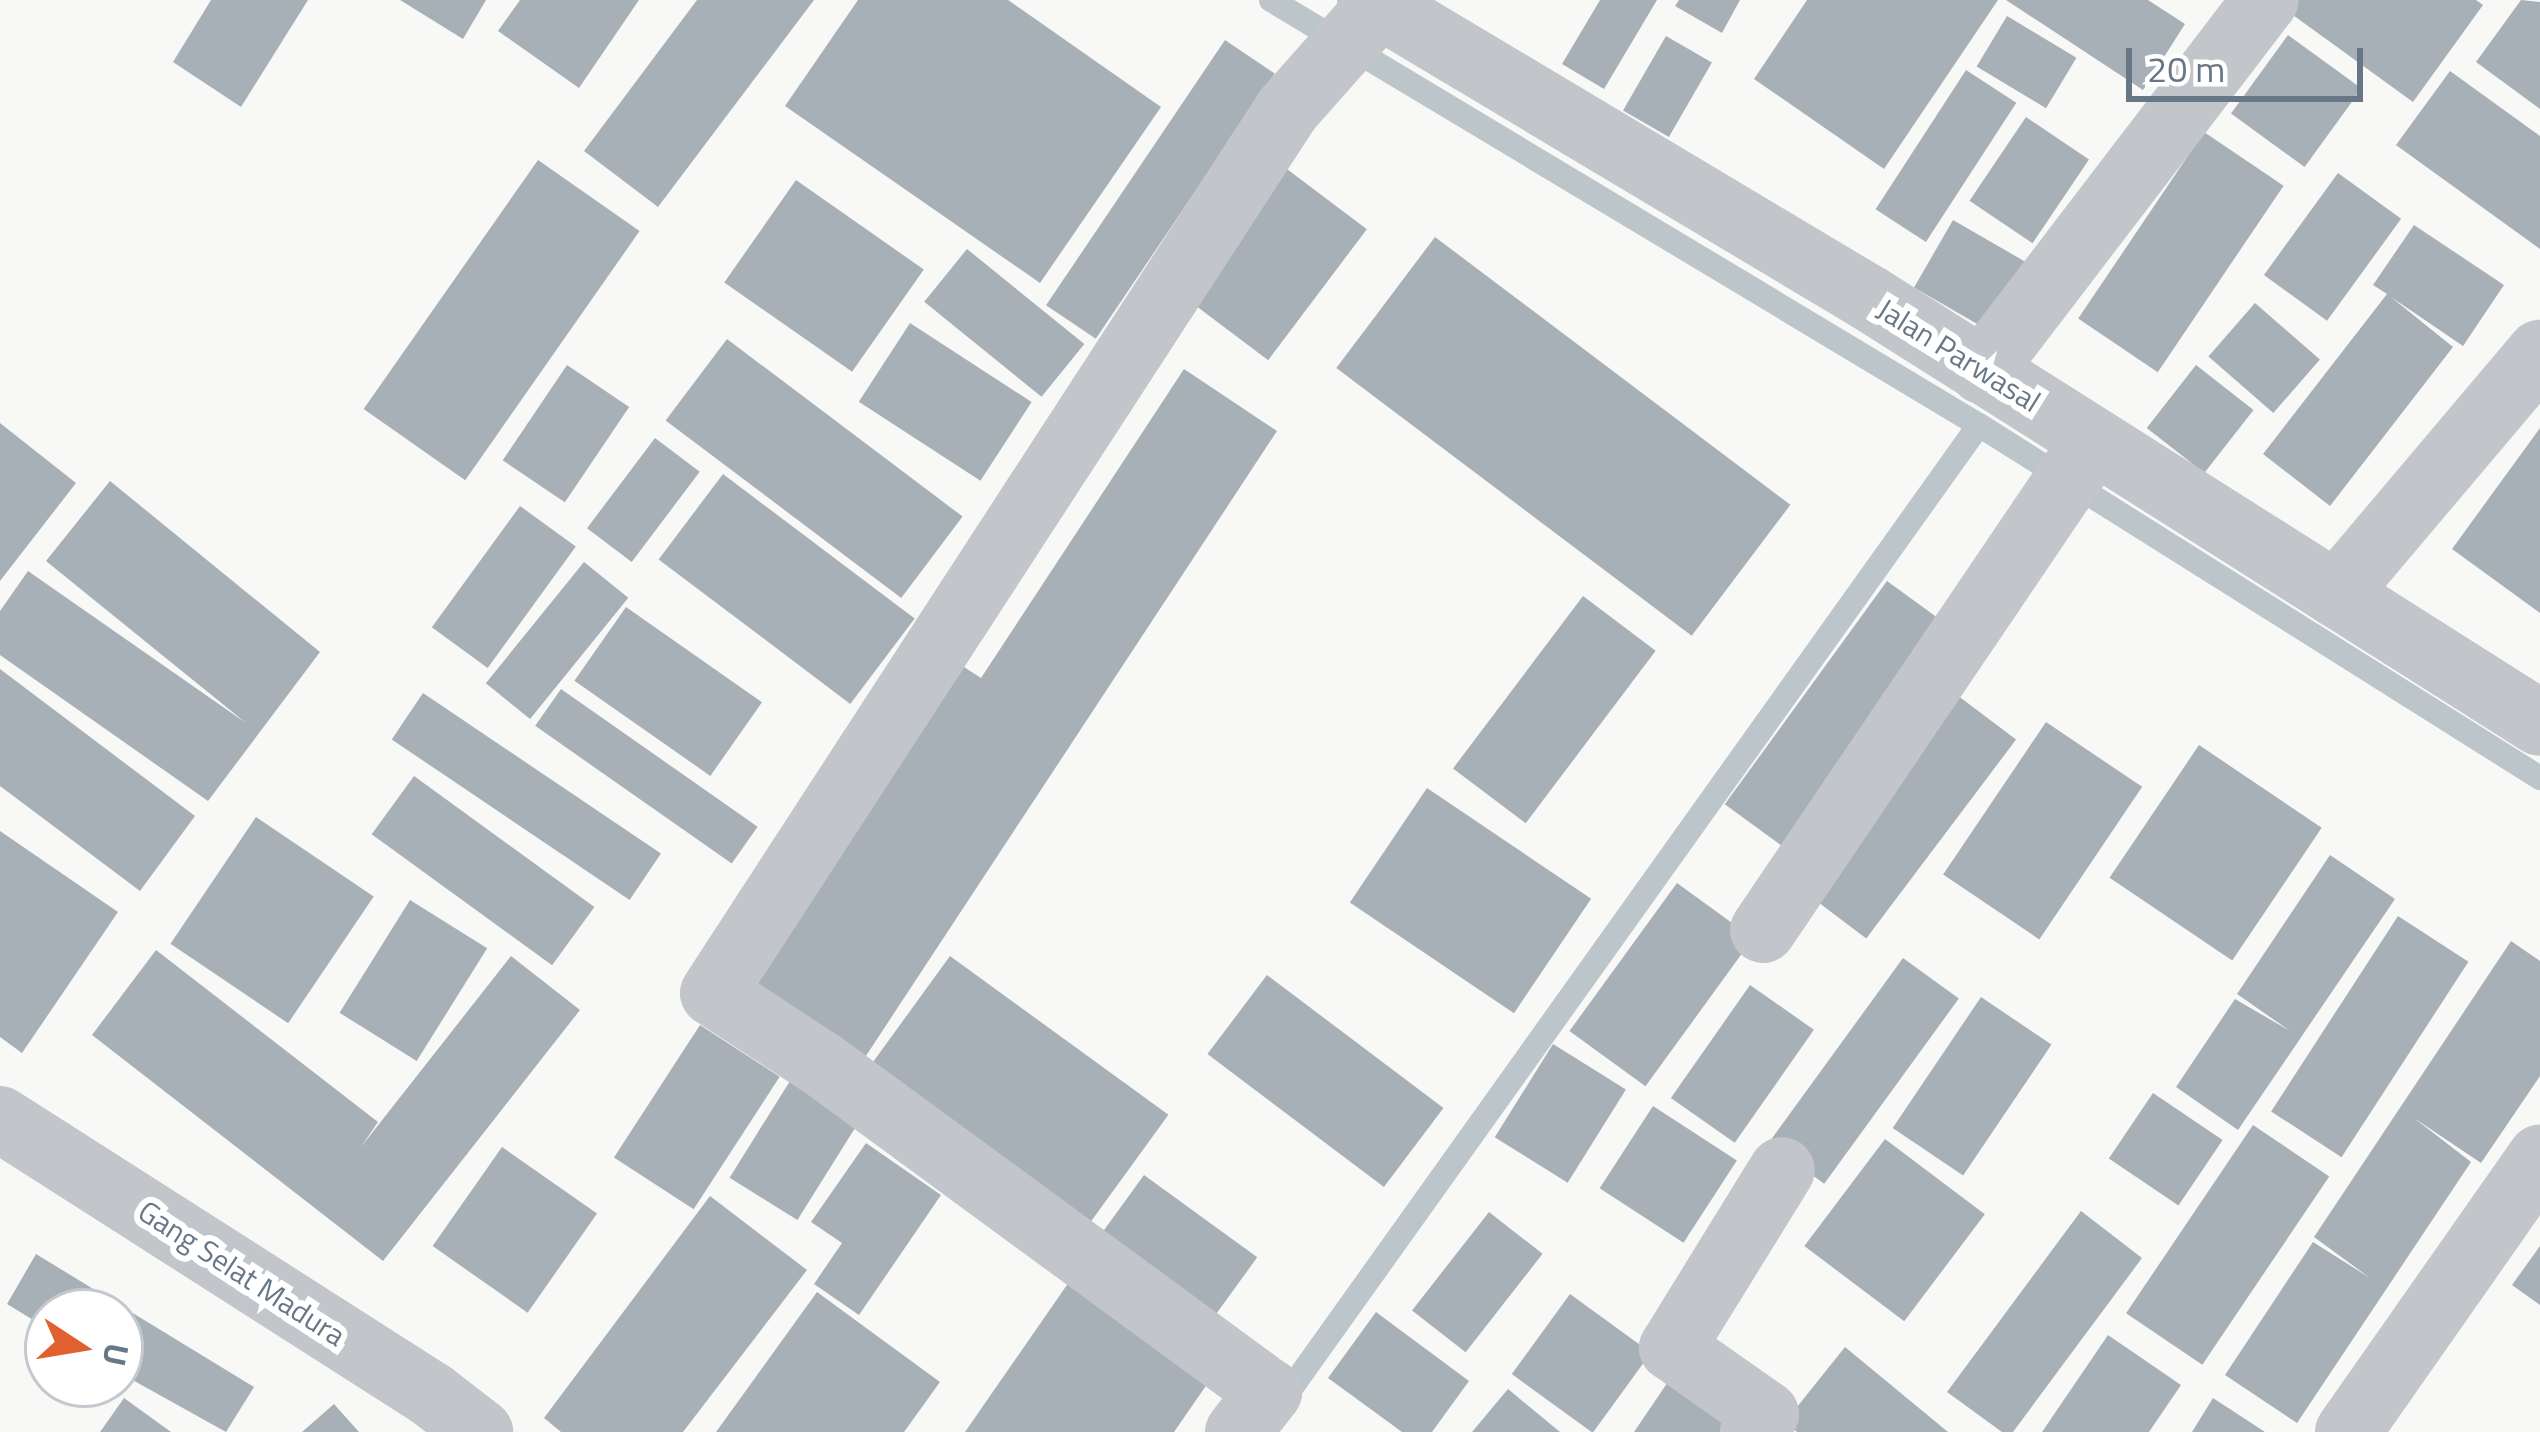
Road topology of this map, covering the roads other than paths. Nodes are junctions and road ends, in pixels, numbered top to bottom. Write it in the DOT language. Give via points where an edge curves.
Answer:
graph roads {
  1 [pos="2266,0"];
  2 [pos="1371,11"];
  3 [pos="2540,353"];
  4 [pos="1982,371"];
  5 [pos="2094,441"];
  6 [pos="2336,594"];
  7 [pos="2540,723"];
  8 [pos="1763,930"];
  9 [pos="0,1119"];
  10 [pos="2540,1158"];
  11 [pos="1782,1169"];
  12 [pos="479,1432"];
  13 [pos="1238,1432"];
  14 [pos="1753,1432"];
  15 [pos="2348,1432"];
  1 -- 4 [label="street"];
  2 -- 4 [label="street, Jalan Parwasal"];
  2 -- 13 [label="street" via="1287,110 713,993 1269,1392"];
  3 -- 6 [label="street"];
  4 -- 5 [label="street, Jalan Parwasal"];
  5 -- 6 [label="street, Jalan Parwasal"];
  5 -- 8 [label="street"];
  6 -- 7 [label="street, Jalan Parwasal"];
  9 -- 12 [label="street, Gang Selat Madura"];
  10 -- 15 [label="street"];
  11 -- 14 [label="street" via="1672,1348 1766,1414"];
}
